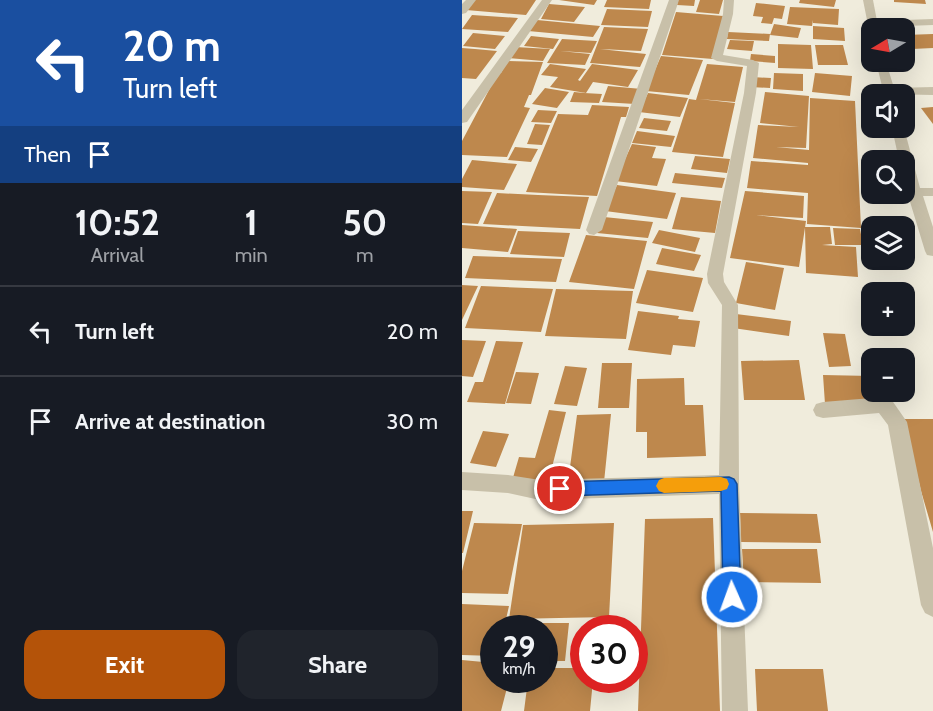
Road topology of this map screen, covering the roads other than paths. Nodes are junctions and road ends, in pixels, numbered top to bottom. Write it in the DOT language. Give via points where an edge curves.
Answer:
graph roads {
  1 [pos="471,0"];
  2 [pos="547,0"];
  3 [pos="674,0"];
  4 [pos="729,0"];
  5 [pos="868,0"];
  6 [pos="462,10"];
  7 [pos="871,18"];
  8 [pos="933,22"];
  9 [pos="915,23"];
  10 [pos="933,91"];
  11 [pos="915,92"];
  12 [pos="462,119"];
  13 [pos="915,192"];
  14 [pos="933,192"];
  15 [pos="915,195"];
  16 [pos="594,230"];
  17 [pos="933,251"];
  18 [pos="824,410"];
  19 [pos="462,481"];
  20 [pos="729,484"];
  21 [pos="933,605"];
  22 [pos="735,711"];
  1 -- 6 [label="street"];
  2 -- 12 [label="street"];
  3 -- 16 [label="street"];
  4 -- 20 [label="street" via="717,58 753,63 714,274 730,305"];
  5 -- 7 [label="street"];
  8 -- 9 [label="street"];
  10 -- 11 [label="street"];
  13 -- 14 [label="street"];
  15 -- 17 [label="street"];
  18 -- 21 [label="street" via="884,405 897,422"];
  19 -- 20 [label="street" via="540,490"];
  20 -- 22 [label="street"];
}
